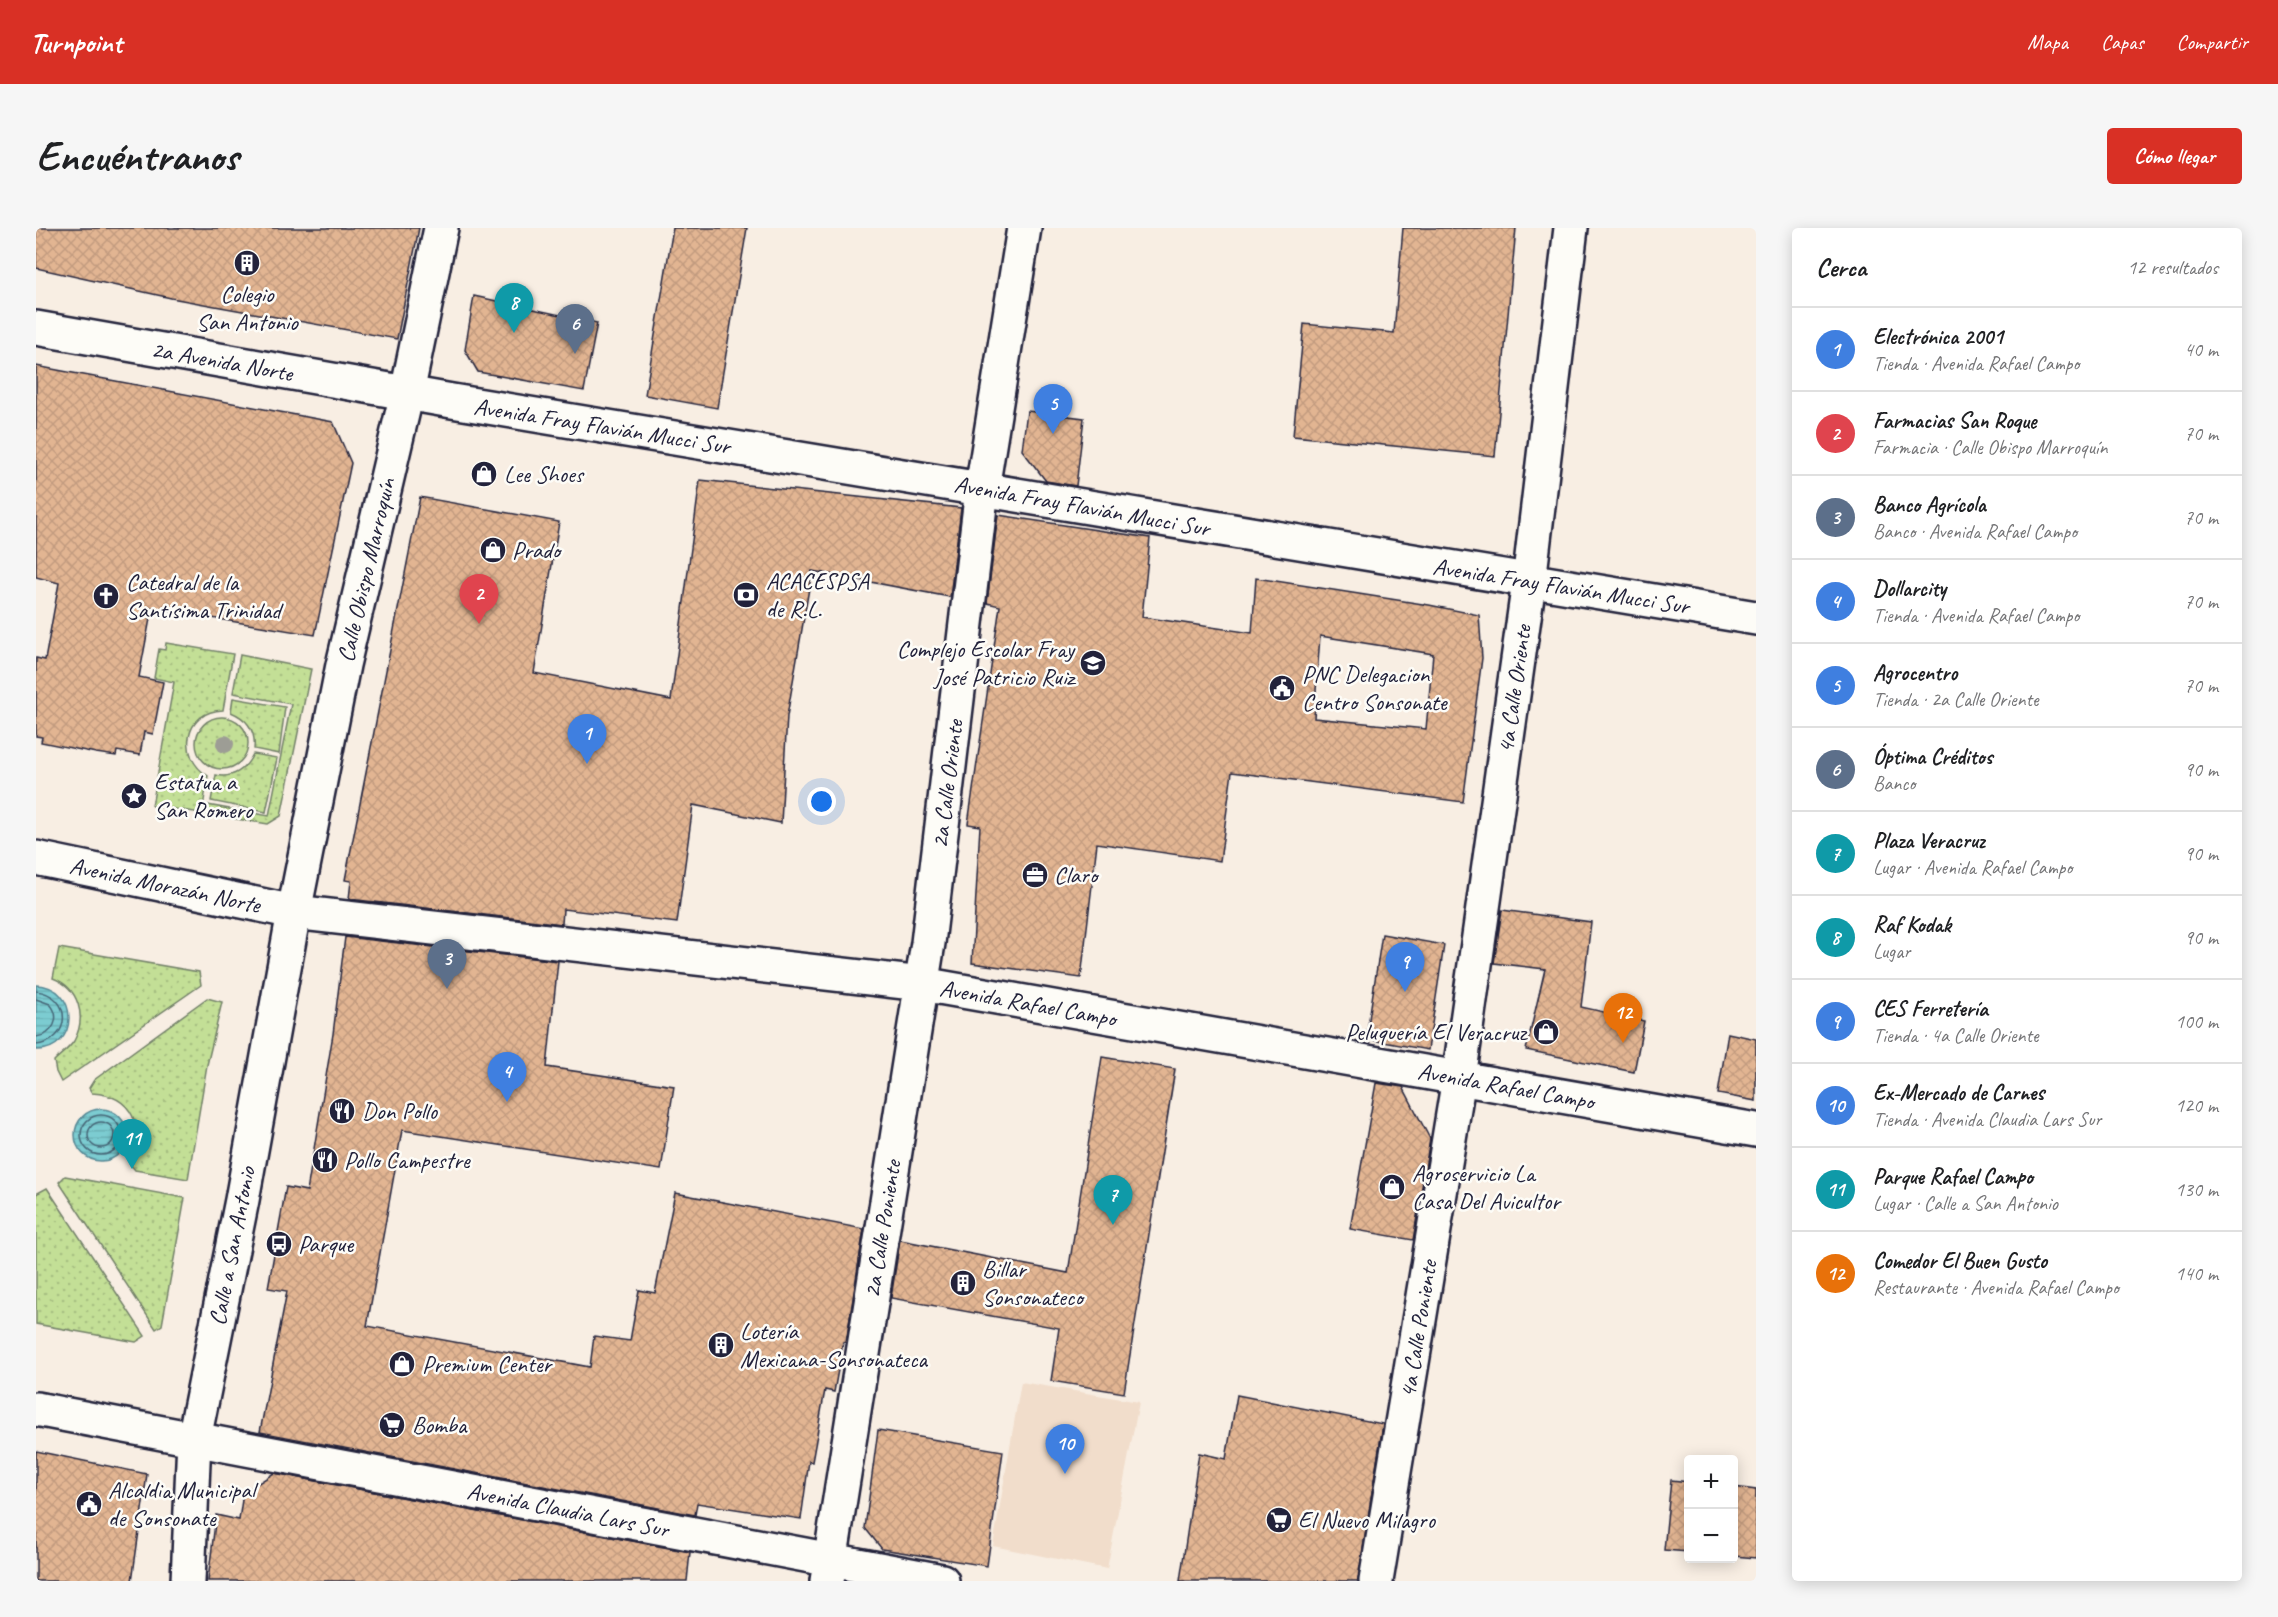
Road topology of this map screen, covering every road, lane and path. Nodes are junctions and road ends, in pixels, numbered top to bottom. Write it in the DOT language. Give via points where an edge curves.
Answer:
graph roads {
  1 [pos="441,228"];
  2 [pos="1024,228"];
  3 [pos="1571,228"];
  4 [pos="36,328"];
  5 [pos="407,393"];
  6 [pos="982,489"];
  7 [pos="1529,582"];
  8 [pos="1756,618"];
  9 [pos="36,858"];
  10 [pos="294,912"];
  11 [pos="922,984"];
  12 [pos="1459,1078"];
  13 [pos="1756,1130"];
  14 [pos="36,1409"];
  15 [pos="194,1439"];
  16 [pos="829,1570"];
  17 [pos="188,1581"];
  18 [pos="942,1581"];
  19 [pos="1376,1581"];
  1 -- 5 [label="street, Calle Obispo Marroquín"];
  2 -- 6 [label="street, 2a Calle Oriente"];
  3 -- 7 [label="street, 4a Calle Oriente"];
  4 -- 5 [label="street, 2a Avenida Norte"];
  5 -- 6 [label="street, Avenida Fray Flavián Mucci Sur"];
  5 -- 10 [label="street, Calle Obispo Marroquín" via="343,665"];
  6 -- 7 [label="street, Avenida Fray Flavián Mucci Sur"];
  6 -- 11 [label="street, 2a Calle Oriente"];
  7 -- 8 [label="street, Avenida Fray Flavián Mucci Sur"];
  7 -- 12 [label="street, 4a Calle Oriente"];
  9 -- 10 [label="street, Avenida Morazán Norte"];
  10 -- 11 [label="street, Avenida Rafael Campo"];
  10 -- 15 [label="street, Calle a San Antonio"];
  11 -- 12 [label="street, Avenida Rafael Campo"];
  11 -- 16 [label="street, 2a Calle Poniente"];
  12 -- 13 [label="street, Avenida Rafael Campo"];
  12 -- 19 [label="street, 4a Calle Poniente"];
  14 -- 15 [label="street, Avenida Claudia Lars Sur"];
  15 -- 16 [label="street, Avenida Claudia Lars Sur"];
  15 -- 17 [label="street, Calle a San Antonio"];
  16 -- 18 [label="street, Avenida Claudia Lars Sur"];
}
